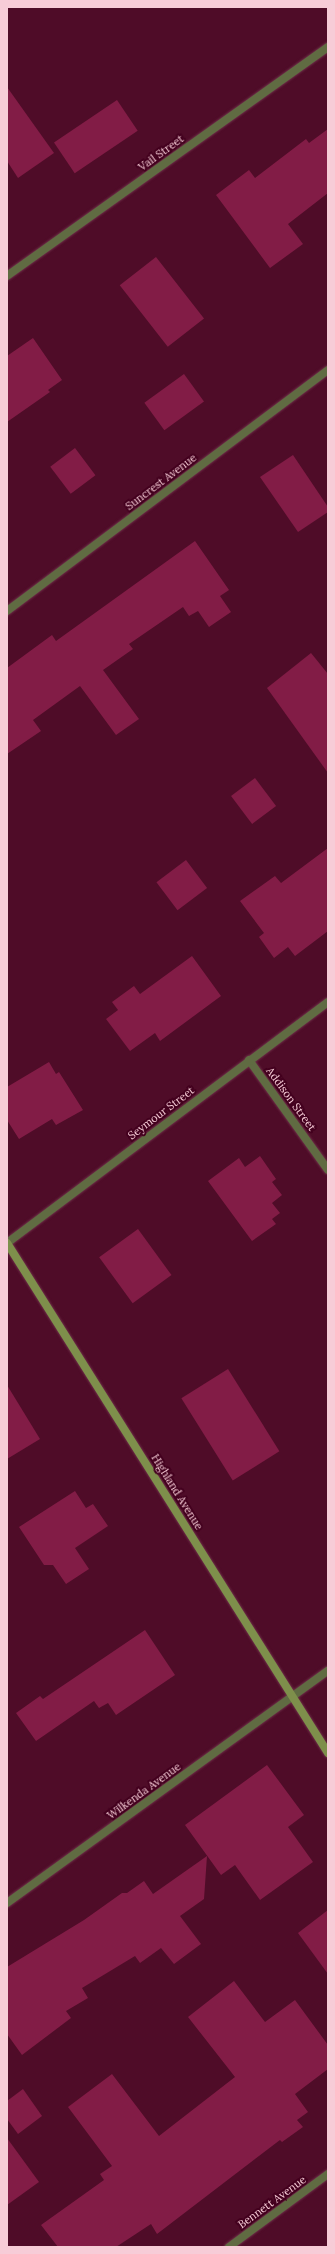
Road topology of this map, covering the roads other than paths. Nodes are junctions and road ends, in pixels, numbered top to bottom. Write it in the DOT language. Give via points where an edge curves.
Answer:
graph roads {
  1 [pos="328,47"];
  2 [pos="7,276"];
  3 [pos="328,370"];
  4 [pos="7,611"];
  5 [pos="328,1002"];
  6 [pos="250,1060"];
  7 [pos="328,1170"];
  8 [pos="7,1243"];
  9 [pos="328,1671"];
  10 [pos="293,1697"];
  11 [pos="328,1753"];
  12 [pos="7,1903"];
  13 [pos="328,2174"];
  14 [pos="229,2247"];
  1 -- 2 [label="street, Vail Street"];
  3 -- 4 [label="street, Suncrest Avenue"];
  5 -- 6 [label="street, Seymour Street"];
  6 -- 7 [label="street, Addison Street"];
  6 -- 8 [label="street, Seymour Street"];
  8 -- 10 [label="main road, Highland Avenue"];
  9 -- 10 [label="street, Wilkenda Avenue"];
  10 -- 11 [label="main road, Highland Avenue"];
  10 -- 12 [label="street, Wilkenda Avenue"];
  13 -- 14 [label="street, Bennett Avenue"];
}
